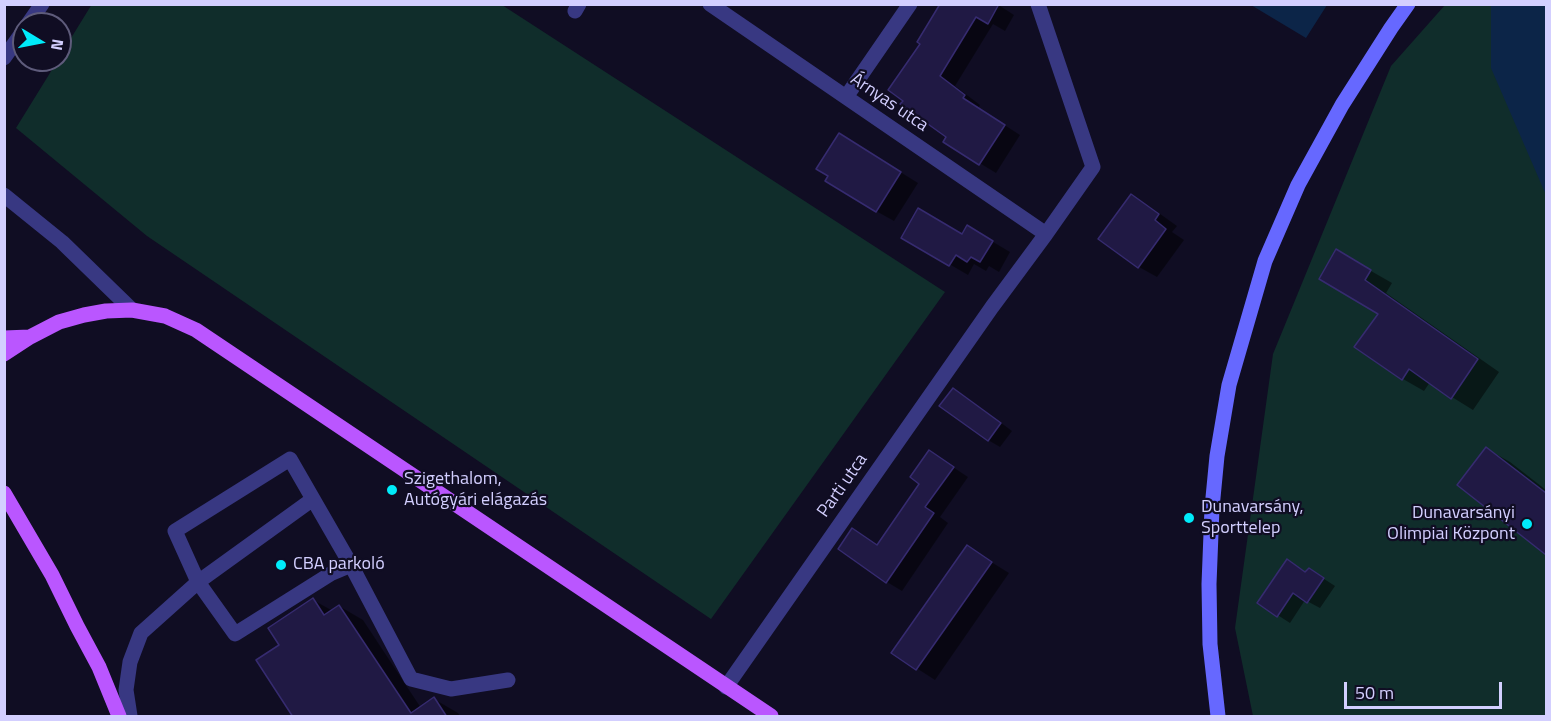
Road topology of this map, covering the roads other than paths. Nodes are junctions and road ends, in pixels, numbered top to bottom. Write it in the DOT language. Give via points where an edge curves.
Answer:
graph roads {
  1 [pos="710,4"];
  2 [pos="910,4"];
  3 [pos="1038,4"];
  4 [pos="1408,4"];
  5 [pos="846,97"];
  6 [pos="4,195"];
  7 [pos="1046,234"];
  8 [pos="132,310"];
  9 [pos="30,337"];
  10 [pos="4,338"];
  11 [pos="4,354"];
  12 [pos="4,365"];
  13 [pos="4,478"];
  14 [pos="8,499"];
  15 [pos="313,499"];
  16 [pos="351,565"];
  17 [pos="198,582"];
  18 [pos="508,680"];
  19 [pos="726,687"];
  20 [pos="119,717"];
  21 [pos="130,717"];
  22 [pos="771,717"];
  23 [pos="1218,717"];
  1 -- 5 [label="street, Árnyas utca"];
  2 -- 5 [label="street"];
  3 -- 7 [label="street" via="1093,167"];
  4 -- 23 [label="street" via="1342,105 1298,185 1264,261 1229,385 1216,456 1210,552 1210,644"];
  5 -- 7 [label="street, Árnyas utca"];
  6 -- 8 [label="street" via="62,242"];
  7 -- 19 [label="street, Parti utca"];
  8 -- 9 [label="main road" via="84,315"];
  8 -- 19 [label="main road" via="165,316 196,330"];
  9 -- 10 [label="main road"];
  9 -- 11 [label="main road"];
  9 -- 12 [label="main road"];
  13 -- 14 [label="main road"];
  14 -- 20 [label="main road" via="99,667"];
  15 -- 16 [label="street"];
  15 -- 17 [label="street"];
  15 -- 17 [label="street" via="290,459 175,531"];
  16 -- 17 [label="street" via="235,634"];
  16 -- 18 [label="street" via="411,679 451,689"];
  17 -- 21 [label="street" via="141,633 130,662 126,690"];
  19 -- 22 [label="main road"];
}
